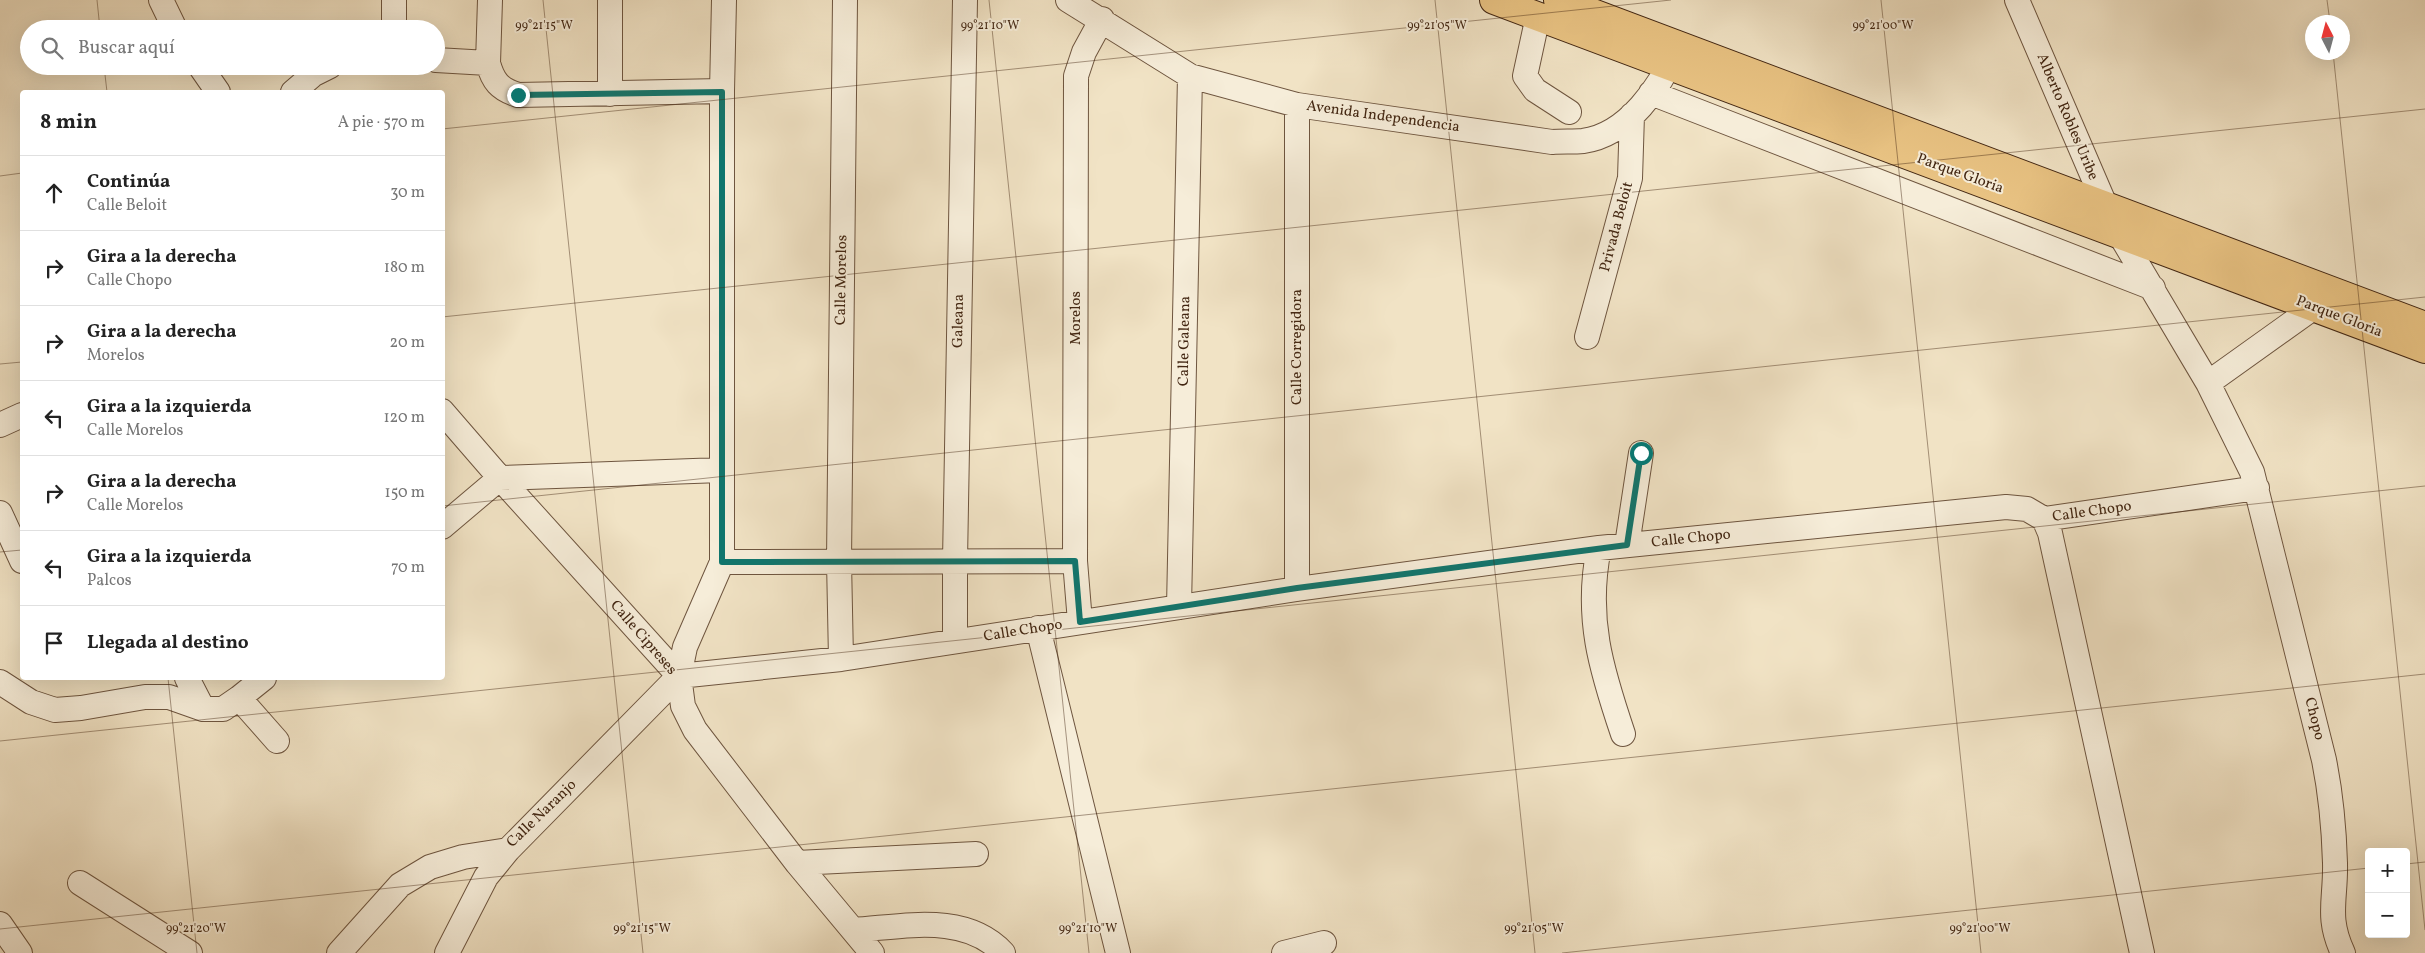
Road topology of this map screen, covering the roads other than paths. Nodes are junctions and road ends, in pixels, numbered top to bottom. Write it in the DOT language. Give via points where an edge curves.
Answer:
graph roads {
  1 [pos="161,0"];
  2 [pos="394,0"];
  3 [pos="490,0"];
  4 [pos="610,0"];
  5 [pos="724,0"];
  6 [pos="845,0"];
  7 [pos="965,0"];
  8 [pos="1068,0"];
  9 [pos="1494,0"];
  10 [pos="2017,0"];
  11 [pos="1548,8"];
  12 [pos="1102,19"];
  13 [pos="171,20"];
  14 [pos="394,20"];
  15 [pos="1674,56"];
  16 [pos="445,60"];
  17 [pos="488,62"];
  18 [pos="206,75"];
  19 [pos="313,75"];
  20 [pos="1190,76"];
  21 [pos="217,90"];
  22 [pos="294,90"];
  23 [pos="722,92"];
  24 [pos="1651,93"];
  25 [pos="610,94"];
  26 [pos="1296,105"];
  27 [pos="1569,112"];
  28 [pos="1632,115"];
  29 [pos="2106,207"];
  30 [pos="2119,233"];
  31 [pos="2153,288"];
  32 [pos="2313,308"];
  33 [pos="2425,326"];
  34 [pos="1586,337"];
  35 [pos="2425,349"];
  36 [pos="2208,383"];
  37 [pos="445,414"];
  38 [pos="20,416"];
  39 [pos="0,425"];
  40 [pos="1641,453"];
  41 [pos="721,470"];
  42 [pos="500,478"];
  43 [pos="2258,488"];
  44 [pos="0,513"];
  45 [pos="2044,518"];
  46 [pos="445,524"];
  47 [pos="1627,545"];
  48 [pos="1599,548"];
  49 [pos="12,553"];
  50 [pos="839,561"];
  51 [pos="1075,561"];
  52 [pos="722,562"];
  53 [pos="955,562"];
  54 [pos="1297,588"];
  55 [pos="1179,607"];
  56 [pos="1080,622"];
  57 [pos="1038,628"];
  58 [pos="955,641"];
  59 [pos="841,659"];
  60 [pos="679,676"];
  61 [pos="188,680"];
  62 [pos="262,680"];
  63 [pos="0,682"];
  64 [pos="142,687"];
  65 [pos="239,698"];
  66 [pos="203,709"];
  67 [pos="1623,734"];
  68 [pos="277,741"];
  69 [pos="508,850"];
  70 [pos="976,854"];
  71 [pos="797,863"];
  72 [pos="80,882"];
  73 [pos="0,924"];
  74 [pos="853,930"];
  75 [pos="1324,943"];
  76 [pos="20,953"];
  77 [pos="190,953"];
  78 [pos="339,953"];
  79 [pos="447,953"];
  80 [pos="872,953"];
  81 [pos="1003,953"];
  82 [pos="1118,953"];
  83 [pos="1284,953"];
  84 [pos="2142,953"];
  85 [pos="2343,953"];
  1 -- 13 [label="street"];
  2 -- 14 [label="street"];
  3 -- 17 [label="street"];
  4 -- 25 [label="street"];
  5 -- 23 [label="street"];
  6 -- 50 [label="street, Calle Morelos"];
  7 -- 53 [label="street, Galeana"];
  8 -- 12 [label="street, Avenida Independencia"];
  9 -- 11 [label="main road, Parque Gloria"];
  10 -- 29 [label="street, Alberto Robles Uribe"];
  11 -- 15 [label="main road, Parque Gloria"];
  11 -- 27 [label="street" via="1525,76 1535,90"];
  12 -- 20 [label="street, Avenida Independencia"];
  12 -- 51 [label="street, Morelos" via="1084,52 1076,76"];
  15 -- 24 [label="street, Avenida Independencia"];
  15 -- 29 [label="main road, Parque Gloria"];
  15 -- 30 [label="main road, Parque Gloria"];
  16 -- 17 [label="street"];
  17 -- 25 [label="street" via="492,78 503,90 518,95"];
  18 -- 21 [label="street"];
  19 -- 22 [label="street"];
  20 -- 26 [label="street, Avenida Independencia"];
  20 -- 55 [label="street, Calle Galeana"];
  23 -- 25 [label="street"];
  23 -- 41 [label="street"];
  24 -- 28 [label="street, Avenida Independencia"];
  24 -- 31 [label="street"];
  26 -- 28 [label="street, Avenida Independencia" via="1552,142 1584,141 1609,132"];
  26 -- 54 [label="street, Calle Corregidora"];
  28 -- 34 [label="street, Privada Beloit" via="1630,178"];
  29 -- 30 [label="street, Alberto Robles Uribe"];
  29 -- 33 [label="main road, Parque Gloria"];
  30 -- 31 [label="street, Alberto Robles Uribe"];
  30 -- 32 [label="main road, Parque Gloria"];
  31 -- 36 [label="street, Alberto Robles Uribe"];
  32 -- 35 [label="main road, Parque Gloria"];
  32 -- 36 [label="street"];
  36 -- 43 [label="street, Chopo"];
  37 -- 42 [label="street, Calle Cipreses"];
  38 -- 39 [label="street"];
  40 -- 47 [label="street"];
  41 -- 42 [label="street"];
  41 -- 52 [label="street"];
  42 -- 46 [label="street"];
  42 -- 60 [label="street, Calle Cipreses"];
  43 -- 45 [label="street, Calle Chopo"];
  43 -- 85 [label="street, Chopo" via="2332,798 2335,877 2331,908 2334,934"];
  44 -- 49 [label="street"];
  45 -- 47 [label="street, Calle Chopo" via="2027,510 2006,507"];
  45 -- 84 [label="street" via="2050,533"];
  47 -- 48 [label="street, Calle Chopo"];
  48 -- 54 [label="street, Calle Chopo"];
  48 -- 67 [label="street" via="1593,592 1596,640"];
  50 -- 52 [label="street"];
  50 -- 53 [label="street"];
  50 -- 59 [label="street"];
  51 -- 53 [label="street"];
  51 -- 56 [label="street, Morelos"];
  52 -- 60 [label="street" via="685,647"];
  53 -- 58 [label="street, Galeana"];
  54 -- 55 [label="street, Calle Chopo"];
  55 -- 56 [label="street, Calle Chopo"];
  56 -- 57 [label="street, Calle Chopo"];
  57 -- 58 [label="street, Calle Chopo"];
  57 -- 82 [label="street"];
  58 -- 59 [label="street, Calle Chopo"];
  59 -- 60 [label="street, Calle Chopo"];
  60 -- 69 [label="street, Calle Naranjo"];
  60 -- 71 [label="street, Calle Cipreses" via="683,706 695,730"];
  61 -- 66 [label="street"];
  62 -- 65 [label="street"];
  63 -- 64 [label="street" via="31,702 55,710 81,708"];
  64 -- 66 [label="street"];
  65 -- 66 [label="street" via="222,709"];
  65 -- 68 [label="street"];
  69 -- 78 [label="street, Calle Naranjo" via="463,857 430,867 400,885"];
  69 -- 79 [label="street" via="486,877"];
  70 -- 71 [label="street"];
  71 -- 74 [label="street, Calle Cipreses"];
  72 -- 77 [label="street"];
  73 -- 76 [label="street"];
  74 -- 80 [label="street, Calle Cipreses"];
  74 -- 81 [label="street" via="941,924 968,930 996,945"];
  75 -- 83 [label="street"];
}
